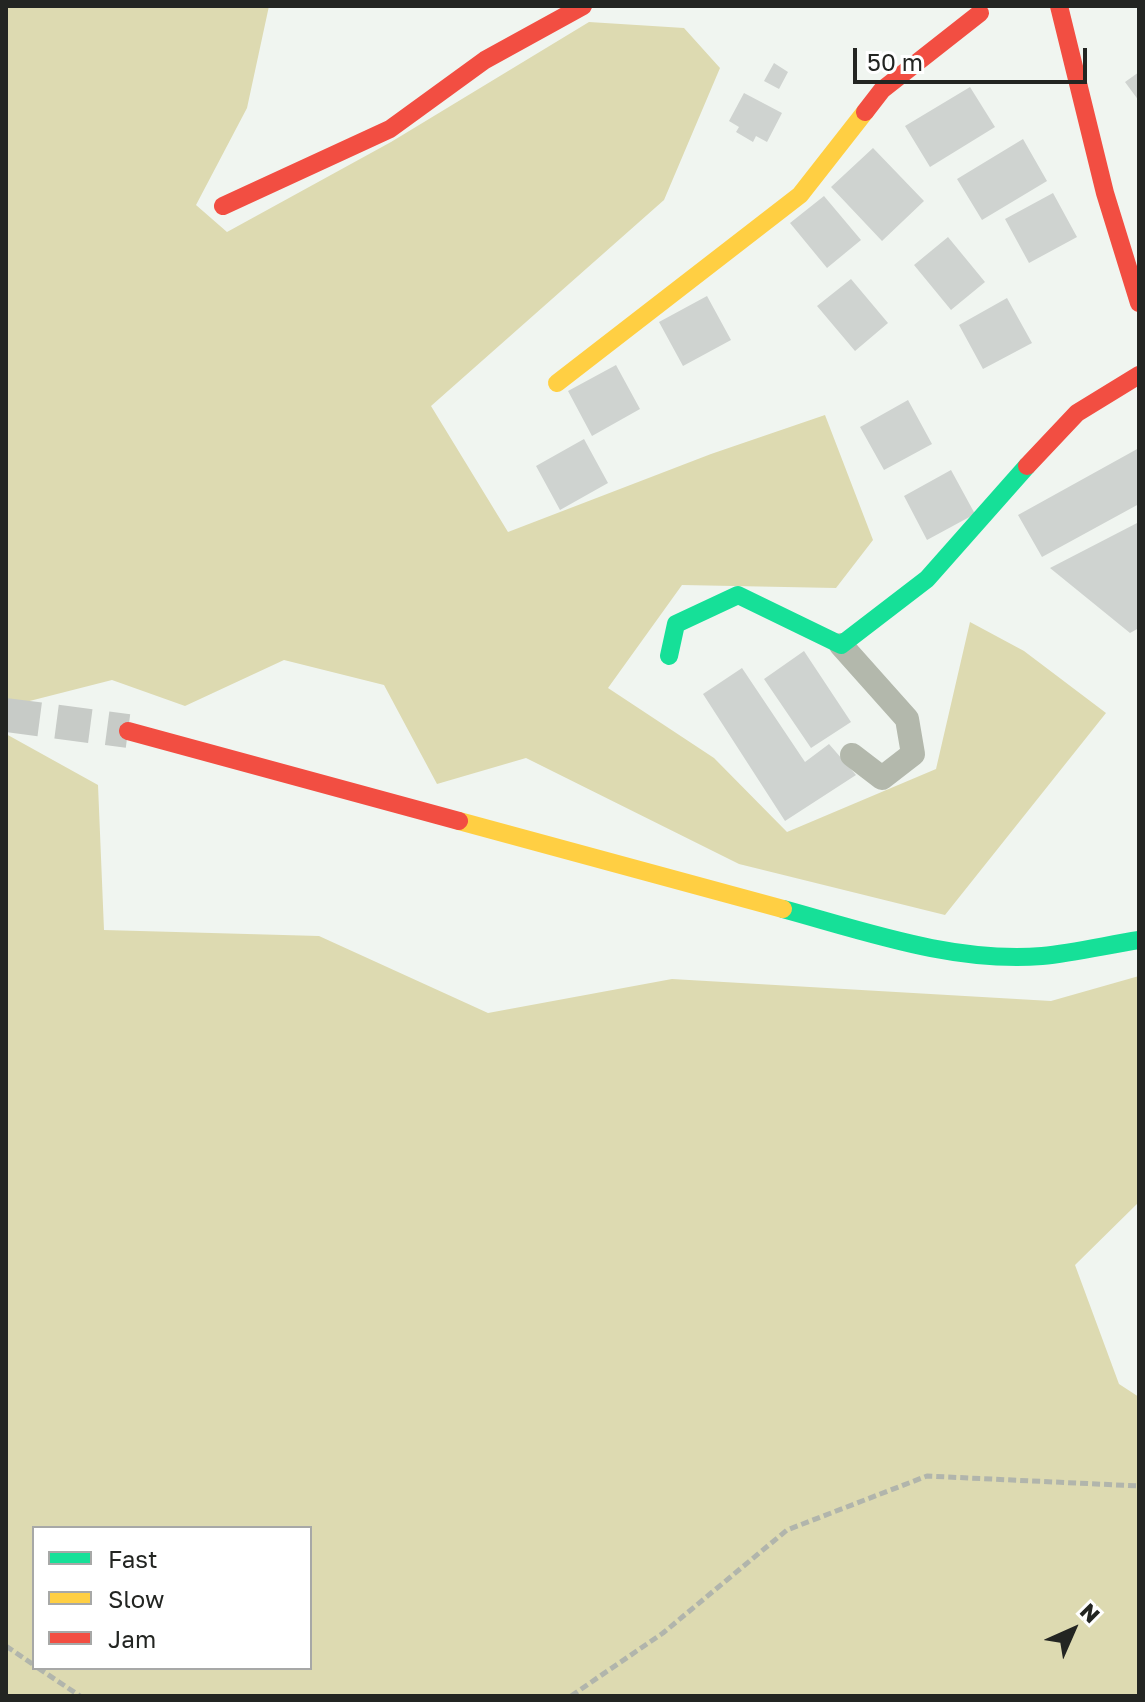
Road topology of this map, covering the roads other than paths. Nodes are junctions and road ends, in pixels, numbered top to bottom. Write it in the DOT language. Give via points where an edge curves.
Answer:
graph roads {
  1 [pos="583,6"];
  2 [pos="1059,6"];
  3 [pos="981,8"];
  4 [pos="223,206"];
  5 [pos="1139,303"];
  6 [pos="1139,375"];
  7 [pos="557,383"];
  8 [pos="841,645"];
  9 [pos="669,656"];
  10 [pos="128,731"];
  11 [pos="852,755"];
  12 [pos="1139,940"];
  1 -- 4 [label="street" via="485,60 390,129"];
  2 -- 5 [label="street" via="1099,171"];
  3 -- 7 [label="street" via="882,90 800,195"];
  6 -- 8 [label="street" via="1077,413 927,579"];
  8 -- 9 [label="street" via="738,595 676,624"];
  8 -- 11 [label="street" via="907,719 913,754 882,778"];
  10 -- 12 [label="street" via="927,948 1042,956"];
}
